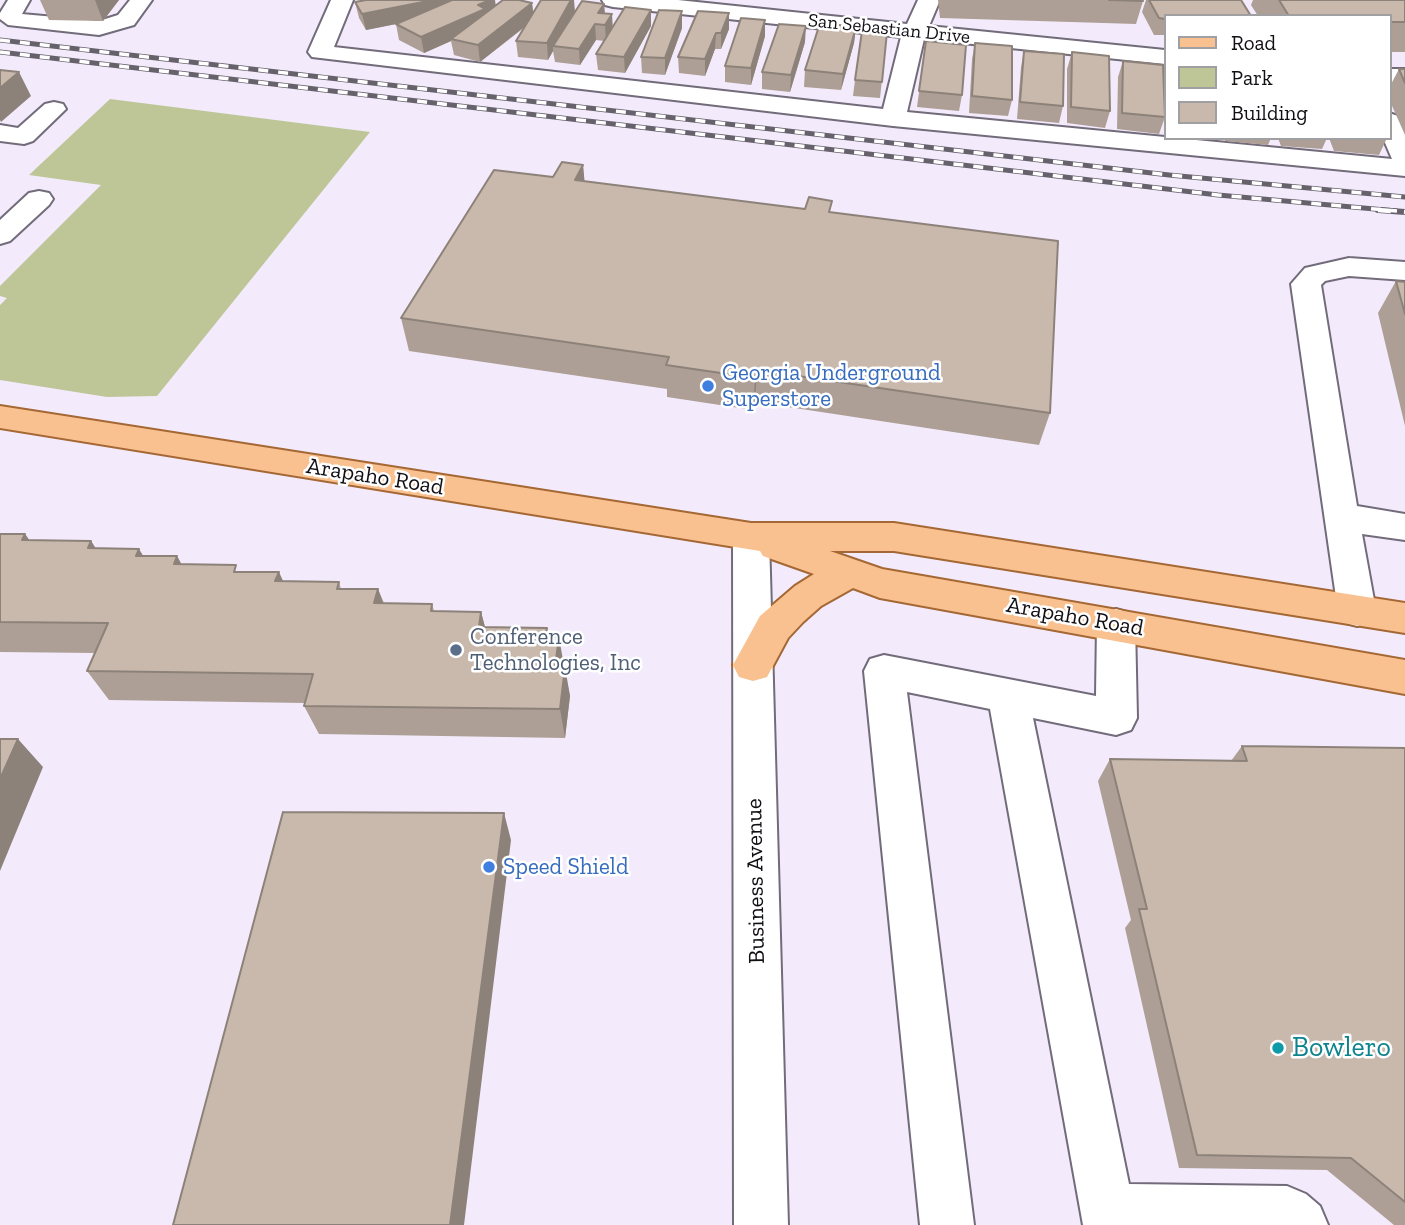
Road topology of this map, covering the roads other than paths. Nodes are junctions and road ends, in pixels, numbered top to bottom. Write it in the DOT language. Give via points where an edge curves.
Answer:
graph roads {
  1 [pos="0,0"];
  2 [pos="19,0"];
  3 [pos="141,0"];
  4 [pos="342,0"];
  5 [pos="613,0"];
  6 [pos="929,0"];
  7 [pos="914,32"];
  8 [pos="1164,57"];
  9 [pos="54,109"];
  10 [pos="893,118"];
  11 [pos="1391,126"];
  12 [pos="0,133"];
  13 [pos="1405,159"];
  14 [pos="1405,168"];
  15 [pos="39,199"];
  16 [pos="0,235"];
  17 [pos="1405,271"];
  18 [pos="0,417"];
  19 [pos="1341,517"];
  20 [pos="1405,527"];
  21 [pos="751,537"];
  22 [pos="850,572"];
  23 [pos="1357,611"];
  24 [pos="1405,618"];
  25 [pos="1116,624"];
  26 [pos="753,665"];
  27 [pos="1405,677"];
  28 [pos="1008,696"];
  29 [pos="1109,1218"];
  30 [pos="761,1225"];
  31 [pos="947,1225"];
  32 [pos="1301,1225"];
  1 -- 2 [label="street"];
  2 -- 3 [label="street" via="9,16 16,20 99,28 126,20"];
  4 -- 10 [label="street" via="320,52"];
  5 -- 7 [label="street, San Sebastian Drive"];
  6 -- 7 [label="street"];
  7 -- 8 [label="street, San Sebastian Drive"];
  7 -- 10 [label="street"];
  9 -- 12 [label="street" via="24,136"];
  10 -- 14 [label="street"];
  11 -- 13 [label="street"];
  15 -- 16 [label="street"];
  17 -- 19 [label="street" via="1349,267 1315,274 1306,284"];
  18 -- 21 [label="main road, Arapaho Road"];
  19 -- 20 [label="street"];
  19 -- 23 [label="street"];
  21 -- 22 [label="main road, Arapaho Road"];
  21 -- 23 [label="main road, Arapaho Road" via="894,537"];
  21 -- 26 [label="street, Business Avenue"];
  22 -- 25 [label="main road, Arapaho Road" via="880,583"];
  22 -- 26 [label="main road" via="789,611 774,627"];
  23 -- 24 [label="main road, Arapaho Road"];
  25 -- 27 [label="main road, Arapaho Road"];
  25 -- 28 [label="street" via="1116,718"];
  26 -- 30 [label="street, Business Avenue"];
  28 -- 29 [label="street"];
  28 -- 31 [label="street" via="884,671"];
  29 -- 32 [label="street" via="1287,1213"];
}
